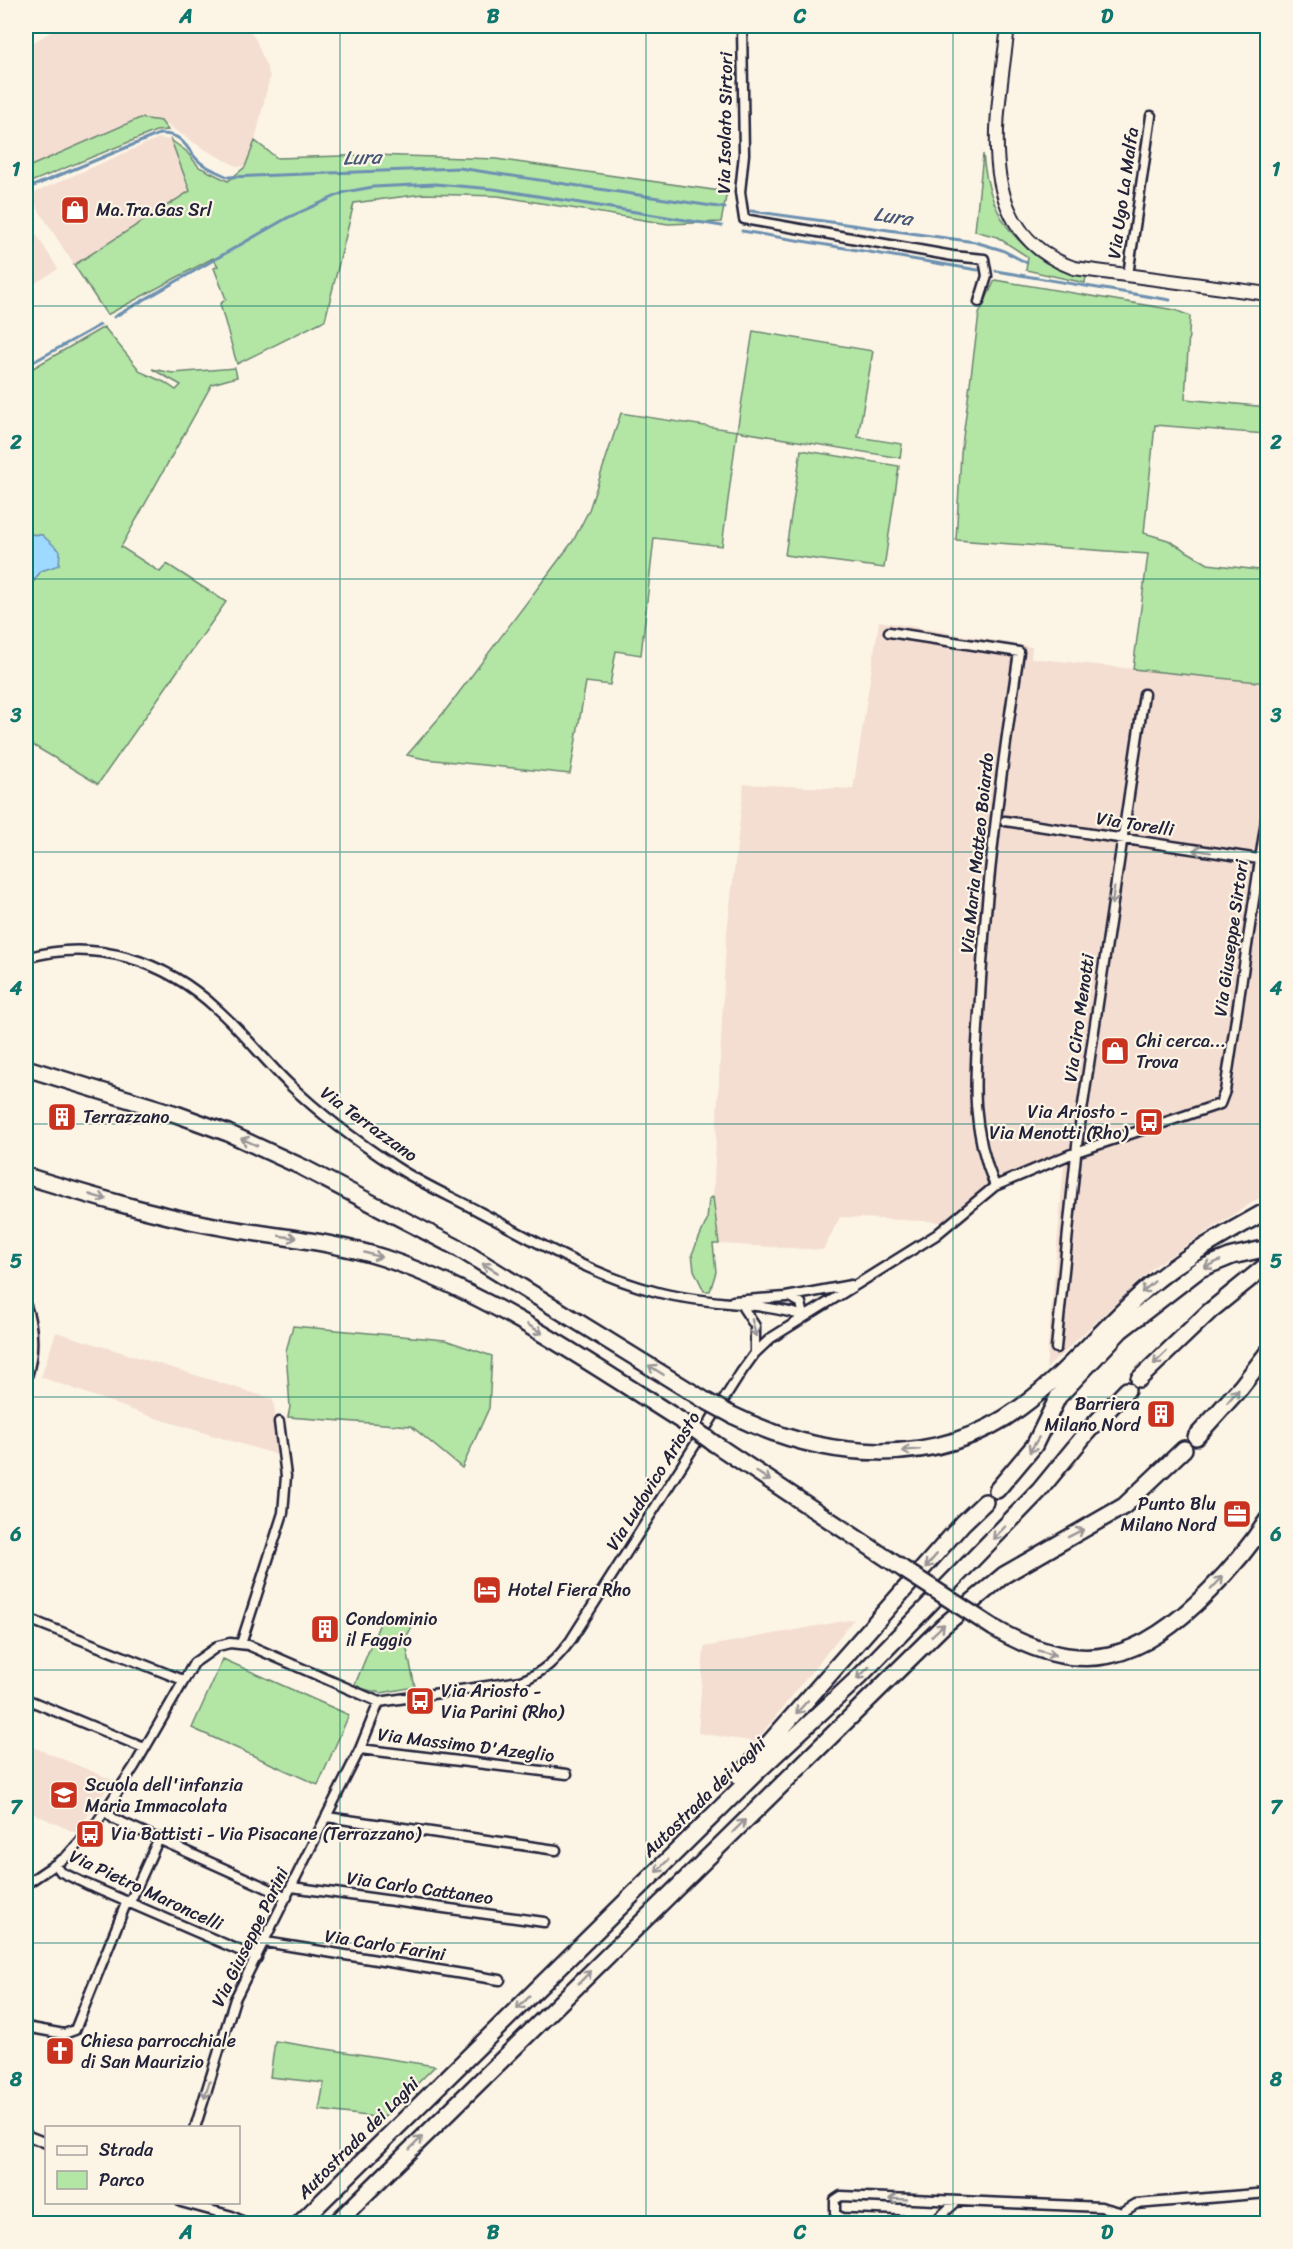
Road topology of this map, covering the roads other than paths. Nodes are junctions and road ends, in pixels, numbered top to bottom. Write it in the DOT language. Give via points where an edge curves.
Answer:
graph roads {
  1 [pos="742,26"];
  2 [pos="1008,26"];
  3 [pos="1151,116"];
  4 [pos="1128,275"];
  5 [pos="1268,294"];
  6 [pos="979,302"];
  7 [pos="889,632"];
  8 [pos="1144,694"];
  9 [pos="1268,807"];
  10 [pos="1005,821"];
  11 [pos="1122,838"];
  12 [pos="1259,860"];
  13 [pos="26,958"];
  14 [pos="26,1068"];
  15 [pos="1215,1106"];
  16 [pos="1076,1152"];
  17 [pos="26,1176"];
  18 [pos="995,1186"];
  19 [pos="1268,1210"];
  20 [pos="1268,1248"];
  21 [pos="1268,1264"];
  22 [pos="861,1283"];
  23 [pos="786,1297"];
  24 [pos="720,1302"];
  25 [pos="26,1306"];
  26 [pos="742,1306"];
  27 [pos="804,1316"];
  28 [pos="1056,1348"];
  29 [pos="1268,1352"];
  30 [pos="755,1353"];
  31 [pos="1138,1379"];
  32 [pos="26,1380"];
  33 [pos="1127,1390"];
  34 [pos="279,1422"];
  35 [pos="1196,1437"];
  36 [pos="1184,1449"];
  37 [pos="997,1490"];
  38 [pos="985,1502"];
  39 [pos="1268,1520"];
  40 [pos="26,1618"];
  41 [pos="241,1644"];
  42 [pos="183,1680"];
  43 [pos="26,1699"];
  44 [pos="379,1702"];
  45 [pos="144,1748"];
  46 [pos="360,1749"];
  47 [pos="567,1774"];
  48 [pos="105,1811"];
  49 [pos="327,1816"];
  50 [pos="159,1838"];
  51 [pos="680,1848"];
  52 [pos="556,1850"];
  53 [pos="56,1865"];
  54 [pos="26,1884"];
  55 [pos="292,1887"];
  56 [pos="287,1897"];
  57 [pos="129,1902"];
  58 [pos="544,1922"];
  59 [pos="265,1942"];
  60 [pos="258,1958"];
  61 [pos="500,1980"];
  62 [pos="26,2027"];
  63 [pos="195,2126"];
  64 [pos="26,2135"];
  65 [pos="45,2143"];
  66 [pos="1268,2193"];
  67 [pos="936,2201"];
  68 [pos="956,2202"];
  69 [pos="187,2204"];
  70 [pos="1123,2213"];
  71 [pos="938,2221"];
  72 [pos="248,2223"];
  73 [pos="299,2223"];
  74 [pos="334,2223"];
  75 [pos="1116,2223"];
  1 -- 6 [label="street, Via Isolato Sirtori" via="744,154 740,192 744,219 953,256 978,257 987,266"];
  2 -- 4 [label="street" via="999,130 1005,179 1018,211 1044,242 1086,269"];
  3 -- 4 [label="street, Via Ugo La Malfa"];
  4 -- 5 [label="street"];
  7 -- 18 [label="street, Via Maria Matteo Boiardo" via="1019,652 987,895 974,1105 980,1141"];
  8 -- 11 [label="street, Via Ciro Menotti"];
  9 -- 12 [label="street, Via Giuseppe Sirtori"];
  10 -- 11 [label="street, Via Torelli"];
  12 -- 11 [label="street, Via Torelli, one-way"];
  11 -- 16 [label="street, Via Ciro Menotti, one-way"];
  12 -- 15 [label="street, Via Giuseppe Sirtori" via="1225,1091"];
  13 -- 24 [label="street, Via Terrazzano" via="76,950 99,951 164,971 217,1009 291,1086 356,1140 398,1168 576,1262 656,1292"];
  19 -- 14 [label="highway, one-way, bridge" via="1175,1265 1037,1394 997,1423 948,1445 908,1451 856,1450 782,1436 732,1415 458,1248 302,1167 228,1133"];
  15 -- 16 [label="street, Via Ludovico Ariosto"];
  16 -- 18 [label="street, Via Ludovico Ariosto"];
  16 -- 28 [label="street, Via Ciro Menotti"];
  17 -- 39 [label="highway, one-way, bridge" via="213,1226 316,1241 385,1259 505,1311 690,1427 994,1628 1019,1643 1060,1656 1095,1658 1128,1650 1157,1635 1198,1603"];
  18 -- 22 [label="street, Via Ludovico Ariosto" via="936,1235"];
  20 -- 37 [label="highway, one-way" via="1200,1269 1122,1330 1058,1397 1034,1446"];
  21 -- 31 [label="highway, one-way" via="1216,1305"];
  22 -- 23 [label="street, Via Terrazzano"];
  22 -- 27 [label="street, Via Ludovico Ariosto"];
  23 -- 24 [label="street, Via Terrazzano"];
  23 -- 27 [label="street" via="798,1300"];
  24 -- 26 [label="street, Via Terrazzano"];
  25 -- 32 [label="street" via="33,1341"];
  26 -- 27 [label="street, Via Terrazzano"];
  26 -- 30 [label="street, one-way" via="755,1326"];
  27 -- 30 [label="street, Via Ludovico Ariosto"];
  35 -- 29 [label="highway, one-way"];
  30 -- 44 [label="street, Via Ludovico Ariosto" via="571,1641 548,1666 520,1681"];
  33 -- 51 [label="highway, Autostrada dei Laghi, one-way" via="1040,1491 957,1578"];
  34 -- 41 [label="street" via="286,1476 283,1513"];
  74 -- 36 [label="highway, one-way" via="942,1627 1004,1575 1124,1506"];
  38 -- 51 [label="highway, one-way"];
  40 -- 42 [label="street"];
  41 -- 42 [label="street, Via Ludovico Ariosto" via="211,1648 194,1662"];
  41 -- 44 [label="street, Via Ludovico Ariosto" via="261,1649"];
  42 -- 45 [label="street, Via Ludovico Ariosto"];
  43 -- 45 [label="street"];
  44 -- 46 [label="street, Via Giuseppe Parini"];
  45 -- 48 [label="street, Via Ludovico Ariosto"];
  46 -- 47 [label="street, Via Massimo D'Azeglio"];
  46 -- 49 [label="street, Via Giuseppe Parini"];
  48 -- 50 [label="street"];
  48 -- 53 [label="street, Via Ludovico Ariosto"];
  49 -- 52 [label="street"];
  49 -- 55 [label="street, Via Giuseppe Parini"];
  50 -- 56 [label="street"];
  50 -- 57 [label="street"];
  51 -- 73 [label="highway, Autostrada dei Laghi, one-way"];
  53 -- 54 [label="street, Via Ludovico Ariosto"];
  53 -- 57 [label="street, Via Pietro Maroncelli" via="61,1872"];
  55 -- 56 [label="street, Via Giuseppe Parini"];
  55 -- 58 [label="street, Via Carlo Cattaneo"];
  56 -- 59 [label="street, Via Giuseppe Parini"];
  57 -- 60 [label="street, Via Pietro Maroncelli"];
  57 -- 62 [label="street" via="75,2030 68,2034"];
  59 -- 60 [label="street, Via Giuseppe Parini"];
  59 -- 61 [label="street, Via Carlo Farini"];
  60 -- 63 [label="street, Via Giuseppe Parini, one-way" via="235,2000"];
  64 -- 65 [label="street"];
  66 -- 70 [label="street" via="1141,2203"];
  67 -- 68 [label="street"];
  67 -- 71 [label="street" via="941,2211"];
  67 -- 71 [label="street, one-way" via="841,2196 835,2200 835,2214 841,2218"];
  68 -- 70 [label="street" via="1108,2207"];
  68 -- 71 [label="street"];
  69 -- 72 [label="street"];
  70 -- 75 [label="street"];
}
